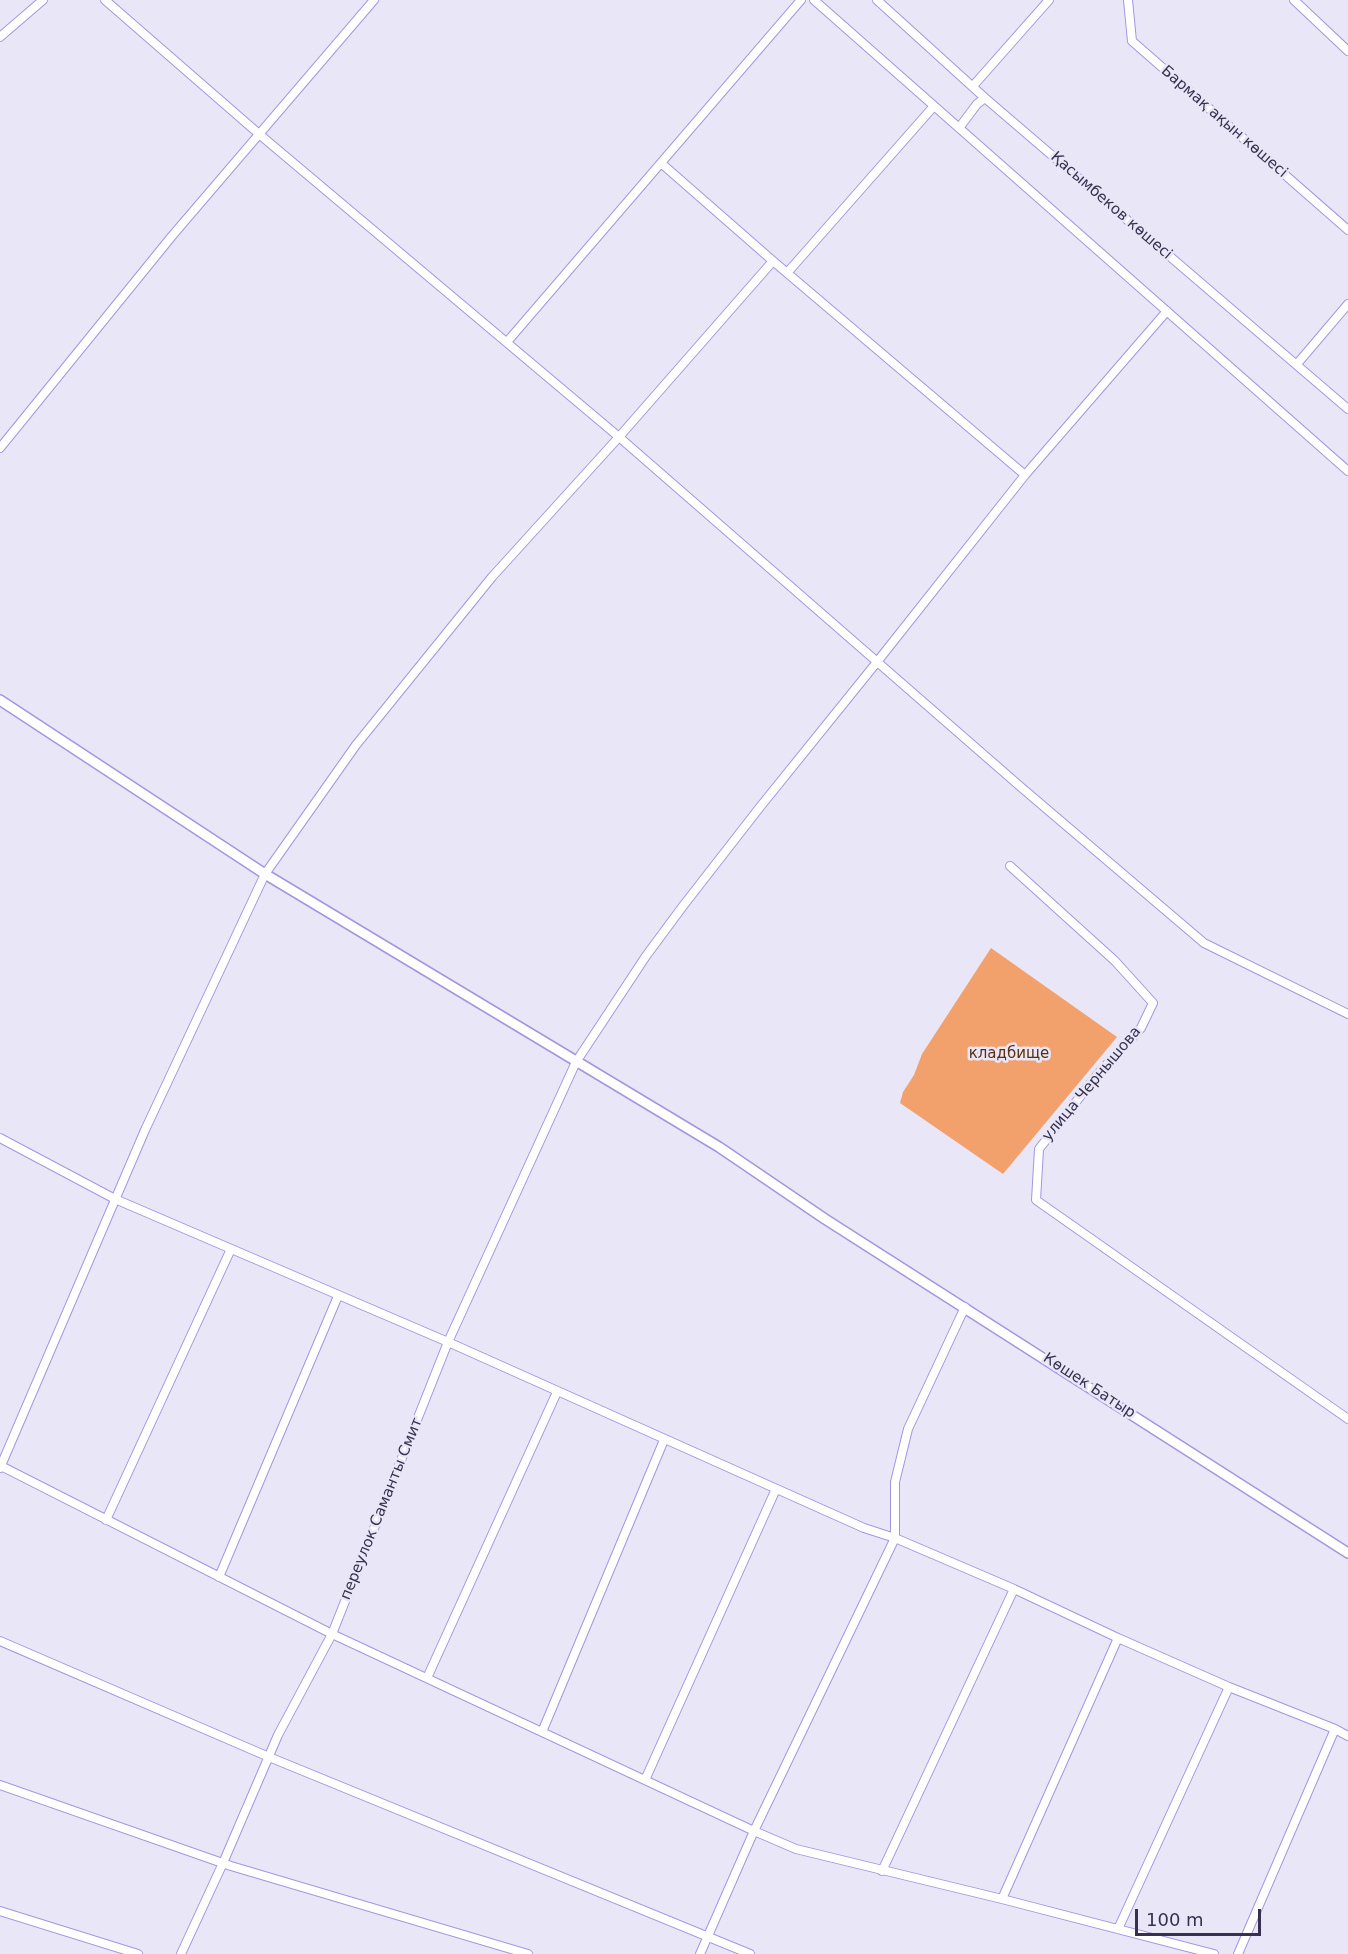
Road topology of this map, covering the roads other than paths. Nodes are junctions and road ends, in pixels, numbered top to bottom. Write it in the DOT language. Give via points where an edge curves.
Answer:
graph roads {
  1 [pos="43,0"];
  2 [pos="105,0"];
  3 [pos="375,0"];
  4 [pos="801,0"];
  5 [pos="814,0"];
  6 [pos="877,0"];
  7 [pos="1049,0"];
  8 [pos="1128,0"];
  9 [pos="1294,0"];
  10 [pos="0,37"];
  11 [pos="1348,51"];
  12 [pos="973,86"];
  13 [pos="985,98"];
  14 [pos="934,106"];
  15 [pos="959,128"];
  16 [pos="259,134"];
  17 [pos="661,163"];
  18 [pos="1348,230"];
  19 [pos="773,261"];
  20 [pos="787,273"];
  21 [pos="1348,304"];
  22 [pos="1167,311"];
  23 [pos="507,342"];
  24 [pos="1297,364"];
  25 [pos="1348,408"];
  26 [pos="619,437"];
  27 [pos="0,448"];
  28 [pos="1348,471"];
  29 [pos="1025,475"];
  30 [pos="877,662"];
  31 [pos="0,700"];
  32 [pos="1010,866"];
  33 [pos="265,874"];
  34 [pos="1348,1014"];
  35 [pos="576,1062"];
  36 [pos="0,1138"];
  37 [pos="115,1199"];
  38 [pos="231,1249"];
  39 [pos="338,1296"];
  40 [pos="965,1307"];
  41 [pos="448,1342"];
  42 [pos="557,1392"];
  43 [pos="1348,1419"];
  44 [pos="664,1440"];
  45 [pos="0,1467"];
  46 [pos="776,1489"];
  47 [pos="106,1520"];
  48 [pos="895,1538"];
  49 [pos="1348,1553"];
  50 [pos="219,1577"];
  51 [pos="1014,1589"];
  52 [pos="332,1634"];
  53 [pos="1118,1638"];
  54 [pos="0,1641"];
  55 [pos="426,1678"];
  56 [pos="1229,1687"];
  57 [pos="1335,1730"];
  58 [pos="542,1732"];
  59 [pos="1348,1736"];
  60 [pos="269,1757"];
  61 [pos="645,1780"];
  62 [pos="0,1785"];
  63 [pos="754,1831"];
  64 [pos="223,1863"];
  65 [pos="882,1871"];
  66 [pos="1002,1899"];
  67 [pos="0,1911"];
  68 [pos="1118,1929"];
  69 [pos="707,1937"];
  70 [pos="138,1954"];
  71 [pos="182,1954"];
  72 [pos="528,1954"];
  73 [pos="700,1954"];
  74 [pos="750,1954"];
  75 [pos="1214,1954"];
  76 [pos="1238,1954"];
  1 -- 10 [label="street"];
  2 -- 16 [label="street"];
  3 -- 16 [label="street"];
  4 -- 17 [label="street"];
  5 -- 14 [label="street"];
  6 -- 12 [label="street, Қасымбеков көшесі"];
  7 -- 12 [label="street"];
  8 -- 18 [label="street, Бармақ ақын көшесі" via="1131,41"];
  9 -- 11 [label="street"];
  12 -- 13 [label="street, Қасымбеков көшесі"];
  13 -- 15 [label="street"];
  13 -- 24 [label="street, Қасымбеков көшесі"];
  14 -- 15 [label="street"];
  14 -- 20 [label="street"];
  15 -- 22 [label="street"];
  16 -- 23 [label="street"];
  16 -- 27 [label="street"];
  17 -- 19 [label="street"];
  17 -- 23 [label="street"];
  19 -- 20 [label="street"];
  19 -- 26 [label="street"];
  20 -- 29 [label="street"];
  21 -- 24 [label="street"];
  22 -- 28 [label="street"];
  22 -- 29 [label="street, переулок Саманты Смит"];
  23 -- 26 [label="street"];
  24 -- 25 [label="street, Қасымбеков көшесі"];
  26 -- 30 [label="street"];
  26 -- 33 [label="street" via="463,612 356,745"];
  29 -- 30 [label="street, переулок Саманты Смит"];
  30 -- 34 [label="street" via="1204,943"];
  30 -- 35 [label="street, переулок Саманты Смит" via="683,906"];
  31 -- 33 [label="street, Көшек Батыр"];
  32 -- 43 [label="street, улица Чернышова" via="1115,961 1153,1003 1141,1028 1097,1075 1039,1149 1036,1200"];
  33 -- 35 [label="street, Көшек Батыр"];
  33 -- 37 [label="street"];
  35 -- 40 [label="street, Көшек Батыр" via="719,1147"];
  35 -- 41 [label="street, переулок Саманты Смит"];
  36 -- 37 [label="street"];
  37 -- 38 [label="street"];
  37 -- 45 [label="street"];
  38 -- 39 [label="street"];
  38 -- 47 [label="street"];
  39 -- 41 [label="street"];
  39 -- 50 [label="street"];
  40 -- 48 [label="street" via="908,1429 895,1482"];
  40 -- 49 [label="street, Көшек Батыр"];
  41 -- 42 [label="street"];
  41 -- 52 [label="street, переулок Саманты Смит"];
  42 -- 44 [label="street"];
  42 -- 55 [label="street"];
  44 -- 46 [label="street"];
  44 -- 58 [label="street"];
  45 -- 47 [label="street"];
  46 -- 48 [label="street"];
  46 -- 61 [label="street"];
  47 -- 50 [label="street"];
  48 -- 51 [label="street"];
  48 -- 63 [label="street"];
  50 -- 52 [label="street"];
  51 -- 53 [label="street"];
  51 -- 65 [label="street"];
  52 -- 55 [label="street"];
  52 -- 60 [label="street, переулок Саманты Смит"];
  53 -- 56 [label="street"];
  53 -- 66 [label="street"];
  54 -- 60 [label="street"];
  55 -- 58 [label="street"];
  56 -- 57 [label="street"];
  56 -- 68 [label="street"];
  57 -- 59 [label="street"];
  57 -- 76 [label="street"];
  58 -- 61 [label="street"];
  60 -- 64 [label="street, переулок Саманты Смит"];
  60 -- 69 [label="street"];
  61 -- 63 [label="street"];
  62 -- 64 [label="street"];
  63 -- 65 [label="street" via="796,1849"];
  63 -- 69 [label="street"];
  64 -- 71 [label="street, переулок Саманты Смит"];
  64 -- 72 [label="street"];
  65 -- 66 [label="street"];
  66 -- 68 [label="street"];
  67 -- 70 [label="street"];
  68 -- 75 [label="street"];
  69 -- 73 [label="street"];
  69 -- 74 [label="street"];
}
